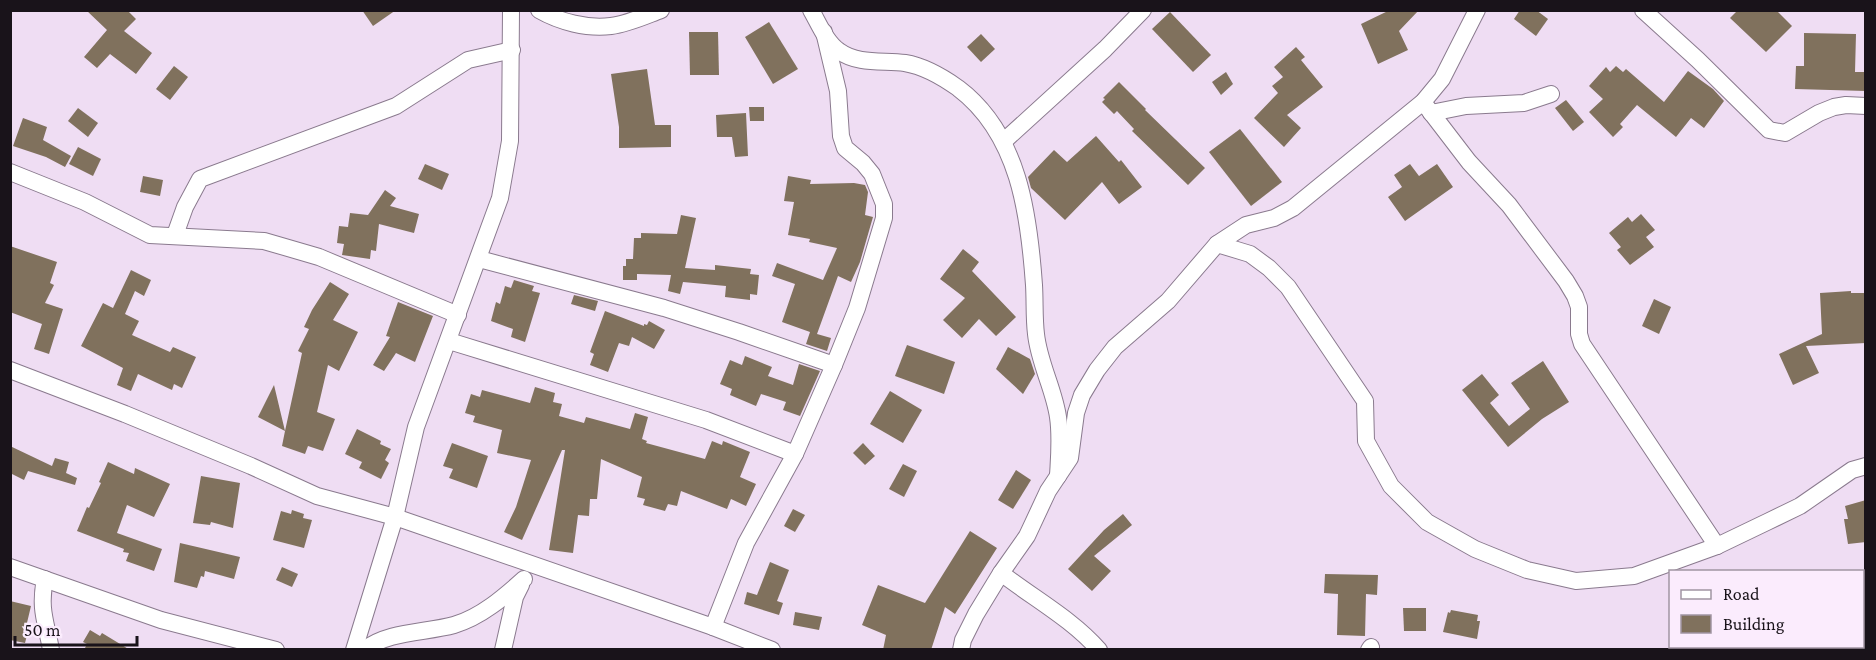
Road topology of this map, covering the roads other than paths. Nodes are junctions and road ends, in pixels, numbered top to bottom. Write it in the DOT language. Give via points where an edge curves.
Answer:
graph roads {
  1 [pos="512,10"];
  2 [pos="538,10"];
  3 [pos="661,10"];
  4 [pos="811,10"];
  5 [pos="1143,10"];
  6 [pos="1477,10"];
  7 [pos="1643,10"];
  8 [pos="824,32"];
  9 [pos="512,50"];
  10 [pos="1551,94"];
  11 [pos="1866,106"];
  12 [pos="1427,108"];
  13 [pos="1004,141"];
  14 [pos="10,172"];
  15 [pos="175,235"];
  16 [pos="1217,244"];
  17 [pos="479,259"];
  18 [pos="458,315"];
  19 [pos="449,341"];
  20 [pos="834,365"];
  21 [pos="10,370"];
  22 [pos="795,454"];
  23 [pos="1866,466"];
  24 [pos="1058,477"];
  25 [pos="395,517"];
  26 [pos="1717,546"];
  27 [pos="537,566"];
  28 [pos="10,567"];
  29 [pos="1001,573"];
  30 [pos="45,579"];
  31 [pos="524,579"];
  32 [pos="713,627"];
  33 [pos="749,645"];
  34 [pos="51,650"];
  35 [pos="276,650"];
  36 [pos="354,650"];
  37 [pos="364,650"];
  38 [pos="503,650"];
  39 [pos="772,650"];
  40 [pos="961,650"];
  41 [pos="1099,650"];
  1 -- 9 [label="street"];
  2 -- 3 [label="street" via="585,26 612,26"];
  4 -- 8 [label="street"];
  5 -- 13 [label="street"];
  6 -- 12 [label="street"];
  7 -- 11 [label="street" via="1769,130 1785,132 1834,107"];
  8 -- 13 [label="street" via="839,51 852,57 908,63 958,88 985,114"];
  8 -- 20 [label="street" via="838,91 845,148 872,174 884,204 884,218 857,308"];
  9 -- 15 [label="street" via="468,60 396,106 200,179"];
  9 -- 17 [label="street" via="506,171"];
  10 -- 12 [label="street" via="1524,103"];
  12 -- 16 [label="street" via="1293,208 1246,225"];
  12 -- 26 [label="street" via="1509,205 1566,281 1579,307 1582,344"];
  13 -- 24 [label="street" via="1027,220 1040,360 1059,418"];
  14 -- 15 [label="street" via="150,234"];
  15 -- 18 [label="street" via="264,241 308,254"];
  16 -- 24 [label="street" via="1168,301 1115,347 1097,370 1082,394 1070,458"];
  16 -- 26 [label="street" via="1250,254 1288,287 1365,401 1366,441 1391,486 1427,522 1475,549 1527,570 1576,581 1634,576"];
  17 -- 18 [label="street"];
  17 -- 20 [label="street" via="664,308"];
  18 -- 19 [label="street"];
  19 -- 22 [label="street" via="706,420"];
  19 -- 25 [label="street" via="416,427"];
  20 -- 22 [label="street"];
  21 -- 25 [label="street" via="230,457 317,496"];
  22 -- 32 [label="street" via="746,543"];
  23 -- 26 [label="street" via="1852,470 1800,506"];
  24 -- 29 [label="street" via="1027,536"];
  25 -- 27 [label="street"];
  25 -- 36 [label="street"];
  27 -- 31 [label="street"];
  27 -- 32 [label="street"];
  28 -- 30 [label="street"];
  29 -- 40 [label="street" via="976,614"];
  29 -- 41 [label="street"];
  30 -- 34 [label="street" via="42,613"];
  30 -- 35 [label="street" via="161,620"];
  31 -- 37 [label="street" via="489,608 456,624 392,637"];
  31 -- 38 [label="street" via="515,597"];
  32 -- 33 [label="street"];
  33 -- 39 [label="street"];
}
